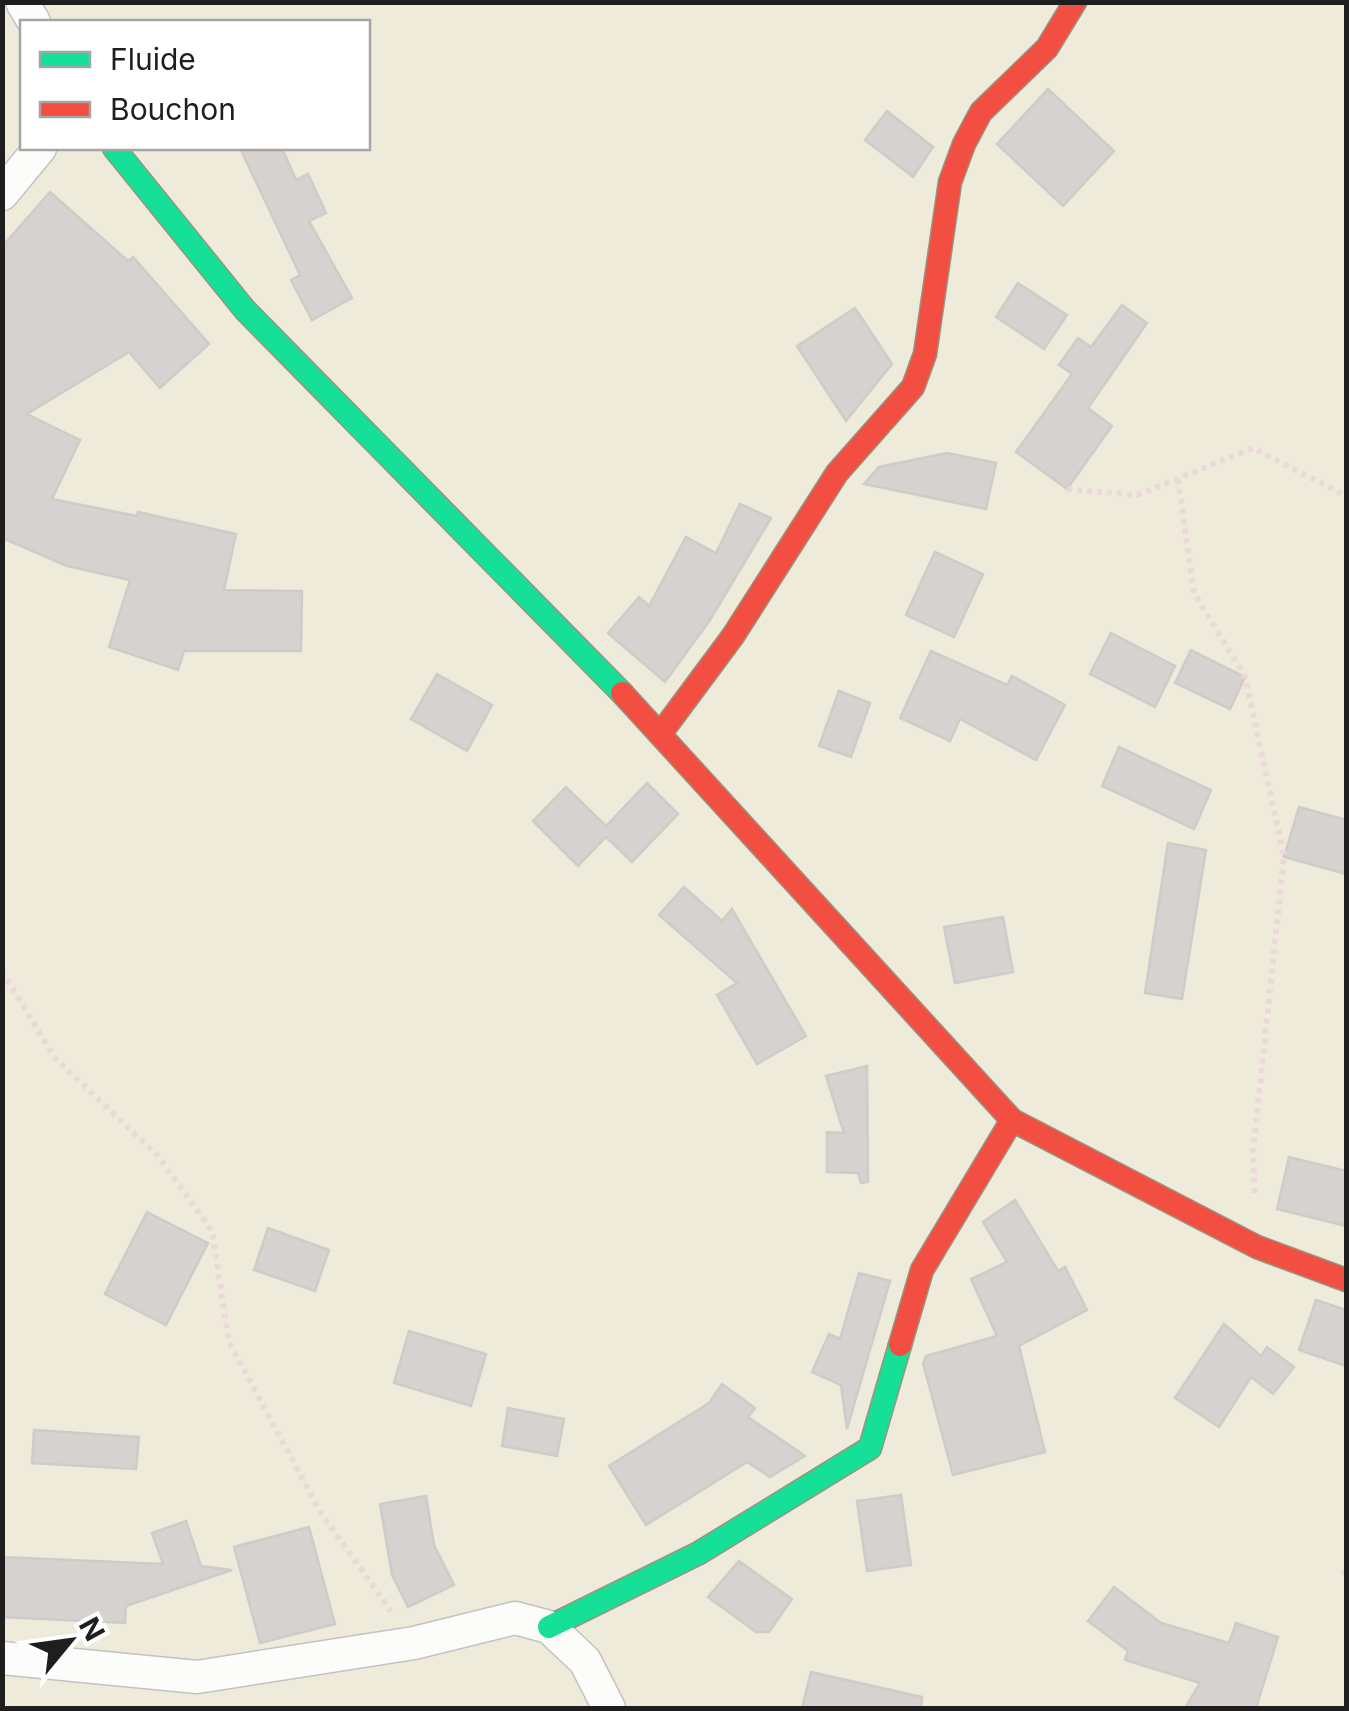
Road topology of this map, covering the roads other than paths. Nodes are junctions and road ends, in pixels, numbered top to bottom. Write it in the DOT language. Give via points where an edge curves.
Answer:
graph roads {
  1 [pos="1074,2"];
  2 [pos="38,150"];
  3 [pos="116,150"];
  4 [pos="2,194"];
  5 [pos="661,733"];
  6 [pos="1012,1120"];
  7 [pos="1346,1280"];
  8 [pos="549,1627"];
  9 [pos="2,1658"];
  10 [pos="609,1708"];
  1 -- 5 [label="street" via="1047,48 981,112 964,144 950,182 925,354 913,387 837,473 733,636"];
  2 -- 4 [label="street"];
  3 -- 5 [label="street" via="245,310"];
  5 -- 6 [label="street"];
  6 -- 7 [label="street" via="1256,1246"];
  6 -- 8 [label="street" via="922,1270 870,1448 699,1553"];
  8 -- 9 [label="street" via="516,1618 414,1643 197,1677"];
  8 -- 10 [label="street" via="585,1661"];
}
